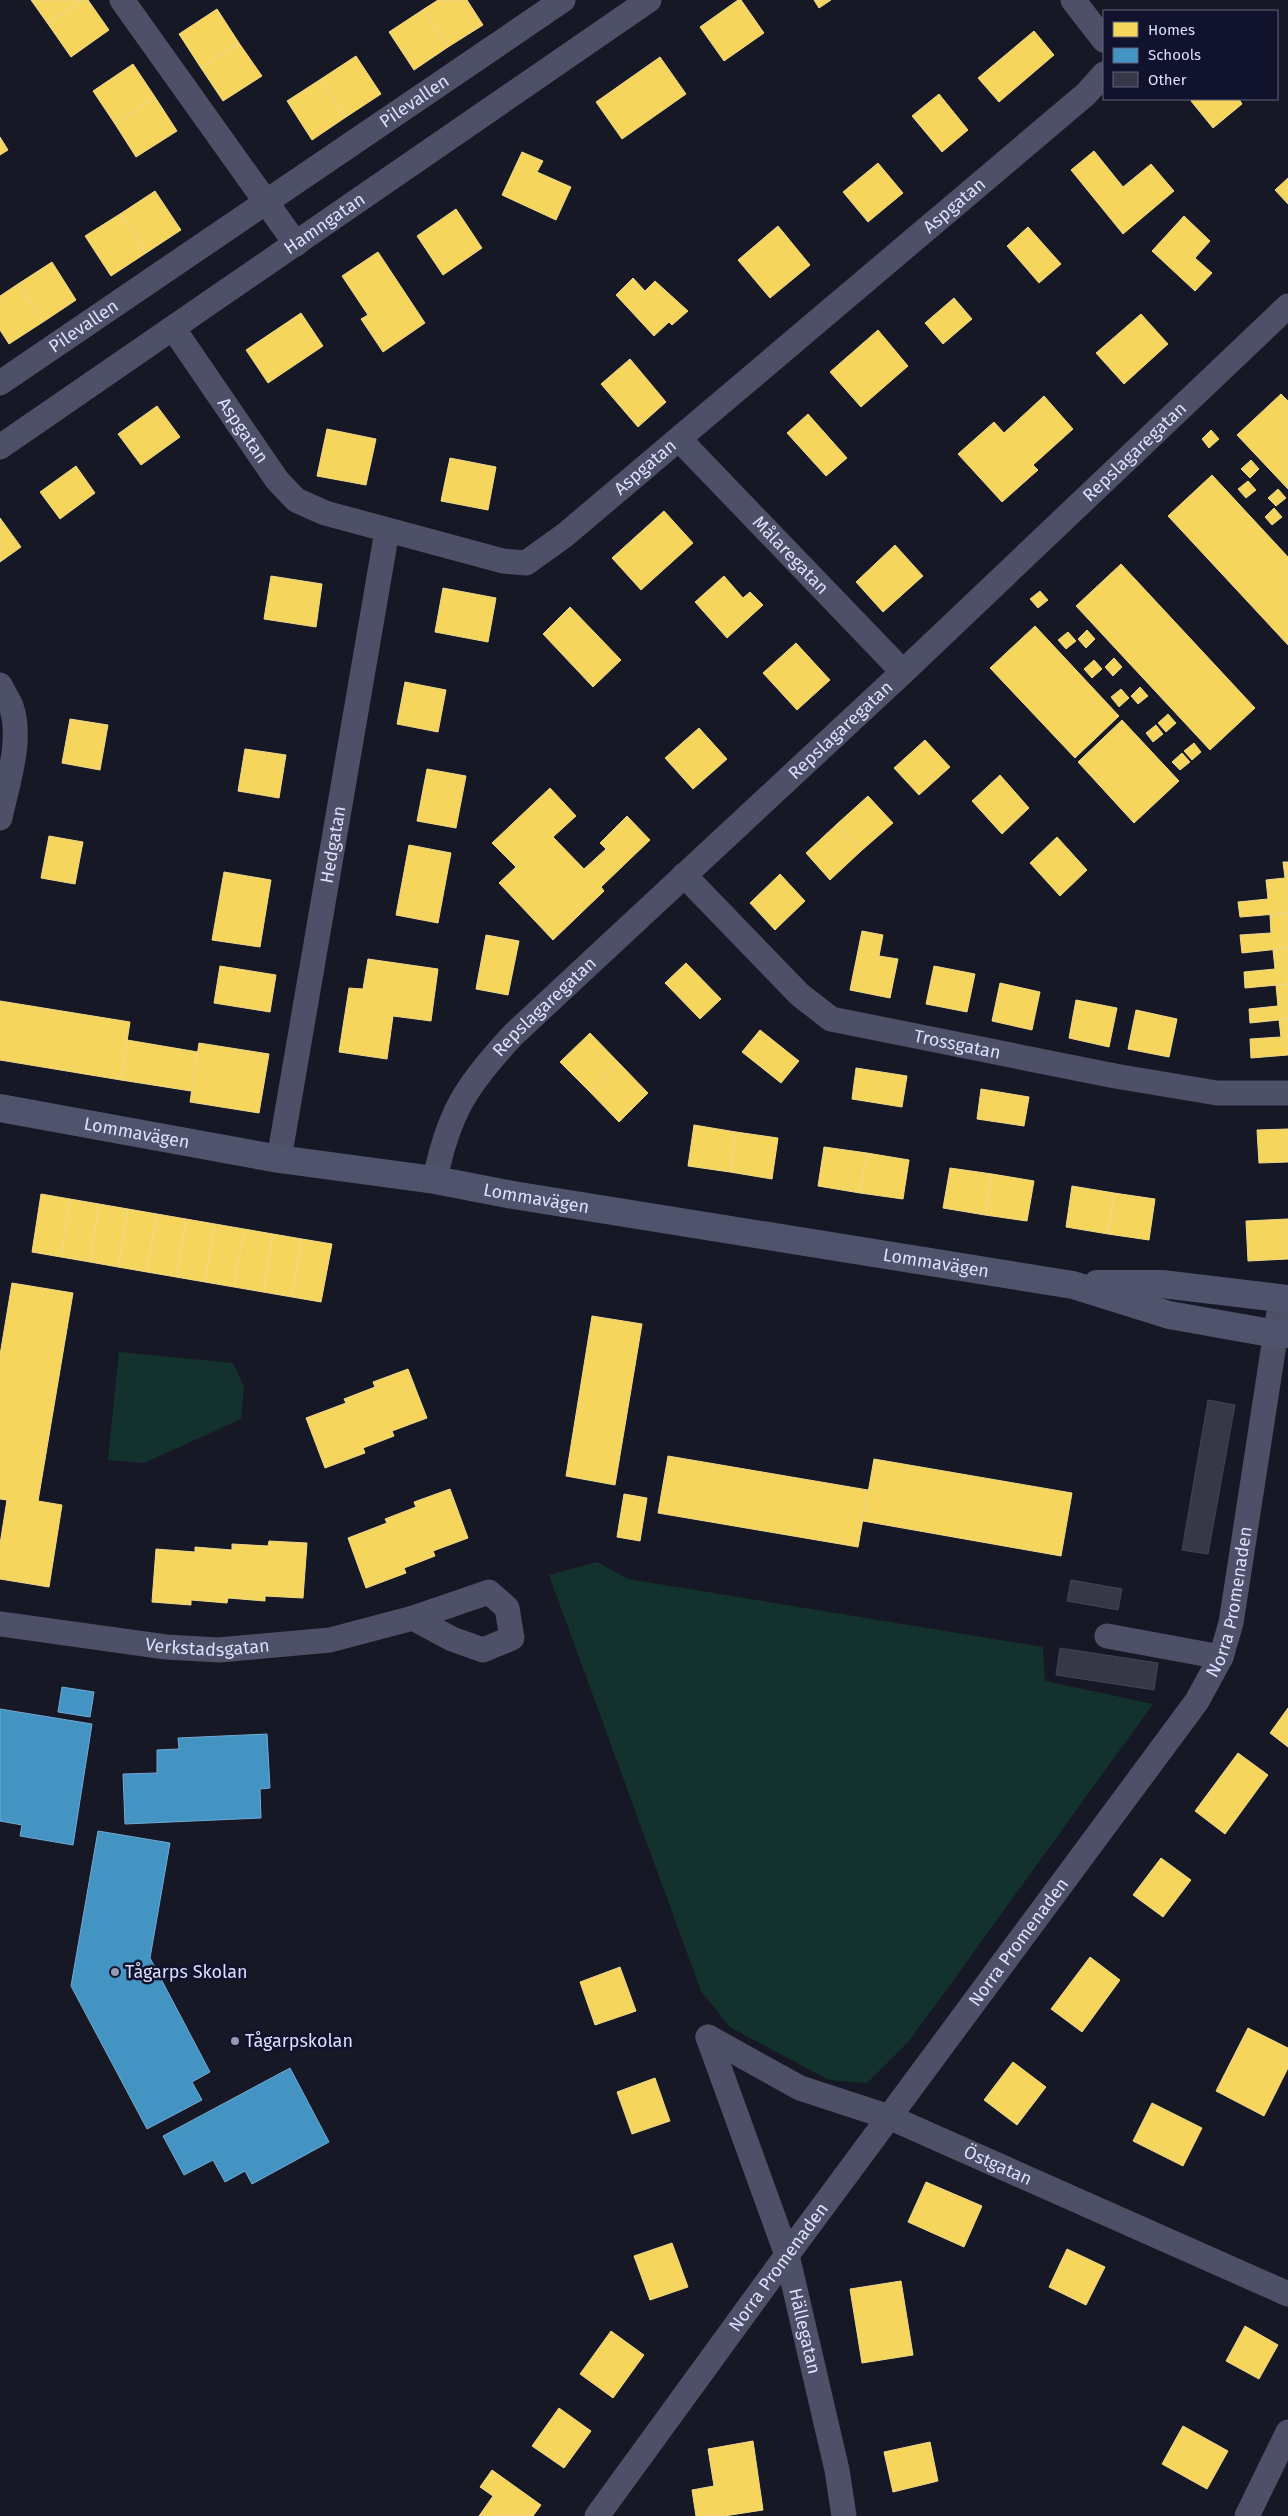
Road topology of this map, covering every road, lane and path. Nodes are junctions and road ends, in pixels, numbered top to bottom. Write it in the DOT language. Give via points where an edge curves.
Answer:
graph roads {
  1 [pos="122,0"];
  2 [pos="563,0"];
  3 [pos="649,0"];
  4 [pos="1073,0"];
  5 [pos="1103,39"];
  6 [pos="1103,75"];
  7 [pos="266,202"];
  8 [pos="296,244"];
  9 [pos="1288,306"];
  10 [pos="173,328"];
  11 [pos="0,383"];
  12 [pos="679,439"];
  13 [pos="0,447"];
  14 [pos="387,531"];
  15 [pos="903,672"];
  16 [pos="0,685"];
  17 [pos="0,818"];
  18 [pos="684,875"];
  19 [pos="1288,1093"];
  20 [pos="0,1108"];
  21 [pos="279,1159"];
  22 [pos="435,1180"];
  23 [pos="1073,1285"];
  24 [pos="1285,1299"];
  25 [pos="1282,1334"];
  26 [pos="413,1618"];
  27 [pos="0,1624"];
  28 [pos="1106,1636"];
  29 [pos="1221,1657"];
  30 [pos="708,2037"];
  31 [pos="889,2116"];
  32 [pos="787,2255"];
  33 [pos="1288,2294"];
  34 [pos="1288,2432"];
  35 [pos="597,2516"];
  36 [pos="844,2516"];
  37 [pos="1247,2516"];
  1 -- 7 [label="street"];
  2 -- 7 [label="street, Pilevallen"];
  3 -- 8 [label="street, Hamngatan"];
  4 -- 5 [label="street"];
  6 -- 12 [label="street, Aspgatan" via="1086,94"];
  7 -- 8 [label="street"];
  7 -- 11 [label="street, Pilevallen"];
  8 -- 10 [label="street, Hamngatan"];
  9 -- 15 [label="street, Repslagaregatan"];
  10 -- 13 [label="street, Hamngatan"];
  10 -- 14 [label="street, Aspgatan" via="277,480 296,500 324,514"];
  12 -- 14 [label="street, Aspgatan" via="526,563 503,561"];
  12 -- 15 [label="street, Målaregatan"];
  14 -- 21 [label="street, Hedgatan"];
  15 -- 18 [label="street, Repslagaregatan"];
  16 -- 17 [label="street" via="11,707 14,732"];
  18 -- 19 [label="street, Trossgatan" via="800,995 831,1019 1217,1093"];
  18 -- 22 [label="street, Repslagaregatan" via="514,1034 484,1067 457,1106 442,1146"];
  20 -- 21 [label="street, Lommavägen"];
  21 -- 22 [label="street, Lommavägen"];
  22 -- 23 [label="street, Lommavägen"];
  23 -- 24 [label="street, Lommavägen" via="1162,1284"];
  23 -- 25 [label="street, Lommavägen" via="1169,1315"];
  24 -- 25 [label="street, Norra Promenaden"];
  25 -- 29 [label="street, Norra Promenaden" via="1231,1623"];
  26 -- 27 [label="street, Verkstadsgatan" via="330,1640 219,1650 166,1647"];
  28 -- 29 [label="street"];
  29 -- 31 [label="street, Norra Promenaden" via="1197,1701"];
  30 -- 31 [label="street, Östgatan" via="800,2088"];
  30 -- 32 [label="street, Hällegatan"];
  31 -- 32 [label="street, Norra Promenaden"];
  31 -- 33 [label="street, Östgatan"];
  32 -- 35 [label="street, Norra Promenaden"];
  32 -- 36 [label="street, Hällegatan" via="837,2470"];
  34 -- 37 [label="street"];
}
